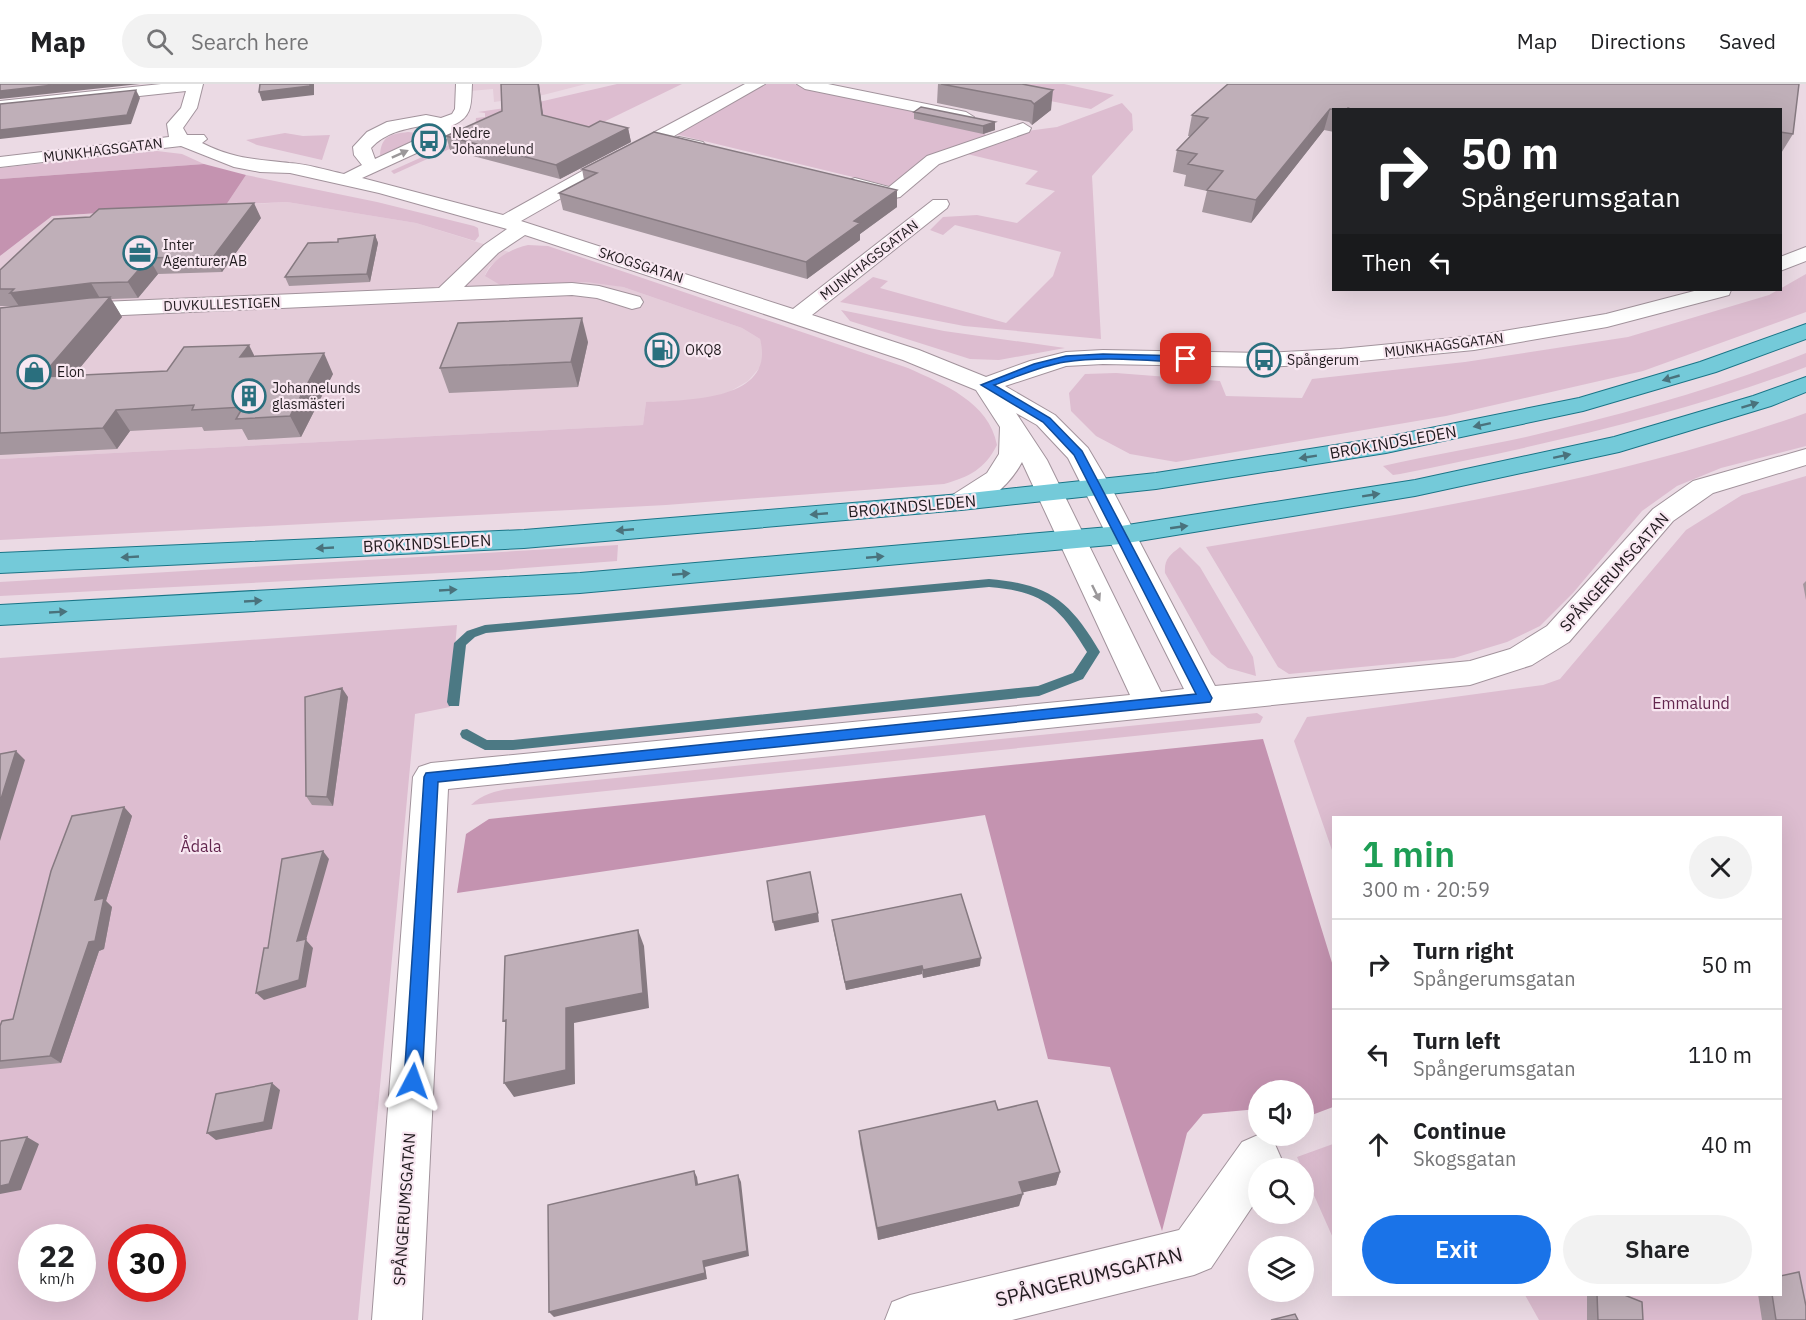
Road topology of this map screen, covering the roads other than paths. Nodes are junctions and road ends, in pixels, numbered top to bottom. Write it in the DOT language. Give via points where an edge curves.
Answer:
graph roads {
  1 [pos="195,84"];
  2 [pos="464,84"];
  3 [pos="757,84"];
  4 [pos="805,84"];
  5 [pos="0,106"];
  6 [pos="189,110"];
  7 [pos="443,123"];
  8 [pos="659,137"];
  9 [pos="206,138"];
  10 [pos="183,141"];
  11 [pos="708,149"];
  12 [pos="0,162"];
  13 [pos="372,166"];
  14 [pos="290,168"];
  15 [pos="345,180"];
  16 [pos="841,181"];
  17 [pos="893,193"];
  18 [pos="514,224"];
  19 [pos="1806,253"];
  20 [pos="1782,265"];
  21 [pos="1717,291"];
  22 [pos="444,295"];
  23 [pos="632,302"];
  24 [pos="798,316"];
  25 [pos="0,321"];
  26 [pos="1806,331"];
  27 [pos="1806,384"];
  28 [pos="986,385"];
  29 [pos="1012,428"];
  30 [pos="1806,457"];
  31 [pos="1098,487"];
  32 [pos="1049,492"];
  33 [pos="961,502"];
  34 [pos="1121,535"];
  35 [pos="1070,540"];
  36 [pos="0,563"];
  37 [pos="0,615"];
  38 [pos="1205,698"];
  39 [pos="1151,704"];
  40 [pos="1248,1173"];
  41 [pos="397,1320"];
  42 [pos="910,1320"];
  1 -- 5 [label="street"];
  1 -- 6 [label="street"];
  2 -- 7 [label="street" via="461,114"];
  3 -- 8 [label="street"];
  4 -- 17 [label="street" via="1023,128 933,160"];
  6 -- 9 [label="street"];
  6 -- 10 [label="street" via="174,127"];
  13 -- 7 [label="street, one-way" via="441,135 447,128"];
  7 -- 13 [label="street" via="426,120 379,132 362,147"];
  8 -- 11 [label="street"];
  8 -- 18 [label="street" via="560,189"];
  9 -- 10 [label="street, MUNKHAGSGATAN"];
  9 -- 14 [label="street, SKOGSGATAN"];
  10 -- 12 [label="street, MUNKHAGSGATAN"];
  10 -- 14 [label="street, SKOGSGATAN" via="240,163"];
  13 -- 15 [label="street"];
  14 -- 15 [label="street, SKOGSGATAN"];
  15 -- 18 [label="street, SKOGSGATAN"];
  16 -- 17 [label="street, MUNKHAGSGATAN"];
  17 -- 24 [label="street, MUNKHAGSGATAN" via="948,206"];
  18 -- 22 [label="street"];
  18 -- 24 [label="street, SKOGSGATAN"];
  19 -- 20 [label="street"];
  21 -- 28 [label="street, MUNKHAGSGATAN" via="1606,320 1474,343 1264,360 1066,359"];
  22 -- 23 [label="street, DUVKULLESTIGEN" via="573,289"];
  22 -- 25 [label="street, DUVKULLESTIGEN" via="101,309"];
  24 -- 28 [label="street, SKOGSGATAN"];
  26 -- 31 [label="main road, BROKINDSLEDEN, one-way" via="1708,367 1583,404 1386,445"];
  34 -- 27 [label="main road, one-way" via="1415,488 1608,446 1762,401"];
  28 -- 29 [label="street"];
  28 -- 31 [label="street, SKOGSGATAN" via="1046,420 1078,454"];
  29 -- 32 [label="street" via="1034,460"];
  29 -- 33 [label="street" via="1012,456 1004,471 984,490"];
  30 -- 38 [label="street, SPÅNGERUMSGATAN" via="1703,487 1682,500 1663,515 1558,634 1521,657 1470,673"];
  31 -- 32 [label="main road, BROKINDSLEDEN"];
  31 -- 34 [label="street, SKOGSGATAN"];
  32 -- 33 [label="main road, BROKINDSLEDEN"];
  32 -- 35 [label="street"];
  33 -- 36 [label="main road, BROKINDSLEDEN, one-way" via="524,538"];
  34 -- 35 [label="main road"];
  34 -- 38 [label="street"];
  37 -- 35 [label="main road, one-way" via="580,583"];
  35 -- 39 [label="street, one-way"];
  38 -- 39 [label="street, SPÅNGERUMSGATAN"];
  39 -- 41 [label="street, SPÅNGERUMSGATAN" via="431,777"];
  40 -- 42 [label="street, SPÅNGERUMSGATAN" via="1194,1251"];
}
